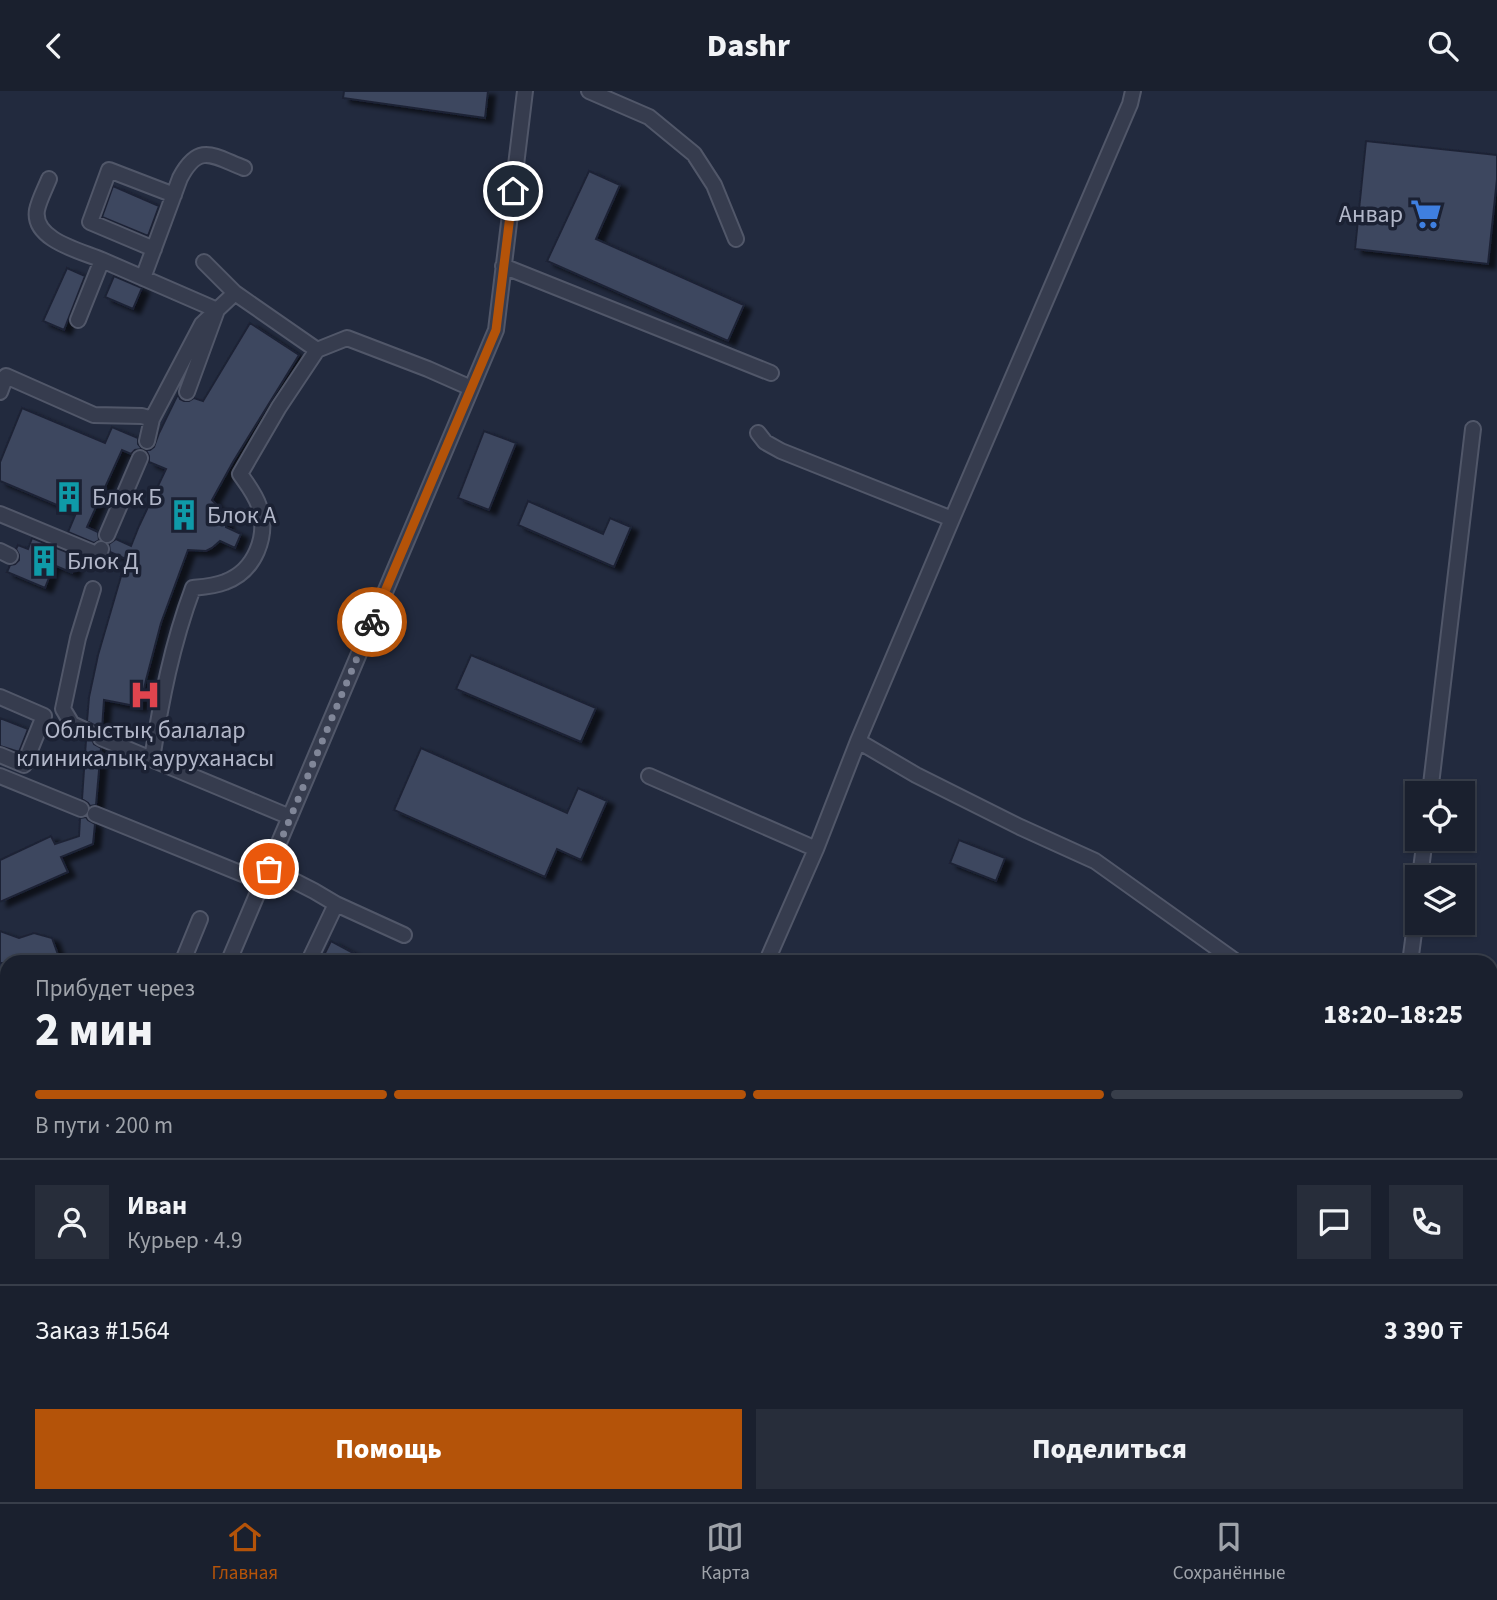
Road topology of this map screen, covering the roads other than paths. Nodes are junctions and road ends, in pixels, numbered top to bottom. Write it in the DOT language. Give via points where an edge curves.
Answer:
graph roads {
  1 [pos="526,91"];
  2 [pos="589,91"];
  3 [pos="1133,91"];
  4 [pos="244,168"];
  5 [pos="49,179"];
  6 [pos="174,195"];
  7 [pos="737,239"];
  8 [pos="154,249"];
  9 [pos="102,260"];
  10 [pos="204,261"];
  11 [pos="503,266"];
  12 [pos="143,278"];
  13 [pos="235,293"];
  14 [pos="217,310"];
  15 [pos="78,320"];
  16 [pos="317,350"];
  17 [pos="771,373"];
  18 [pos="471,388"];
  19 [pos="0,392"];
  20 [pos="187,392"];
  21 [pos="152,419"];
  22 [pos="1474,429"];
  23 [pos="758,433"];
  24 [pos="147,441"];
  25 [pos="140,458"];
  26 [pos="2,519"];
  27 [pos="953,519"];
  28 [pos="93,589"];
  29 [pos="0,697"];
  30 [pos="63,709"];
  31 [pos="44,716"];
  32 [pos="87,731"];
  33 [pos="101,738"];
  34 [pos="858,741"];
  35 [pos="0,755"];
  36 [pos="152,759"];
  37 [pos="0,776"];
  38 [pos="649,776"];
  39 [pos="1431,781"];
  40 [pos="81,809"];
  41 [pos="96,814"];
  42 [pos="290,817"];
  43 [pos="816,849"];
  44 [pos="265,875"];
  45 [pos="336,904"];
  46 [pos="200,919"];
  47 [pos="404,935"];
  48 [pos="1414,935"];
  49 [pos="185,955"];
  50 [pos="231,955"];
  51 [pos="312,955"];
  52 [pos="770,955"];
  53 [pos="1227,955"];
  54 [pos="1411,955"];
  1 -- 11 [label="street"];
  2 -- 7 [label="street" via="649,117 694,154 714,185"];
  3 -- 27 [label="street"];
  4 -- 6 [label="street" via="207,154 196,157 187,165"];
  5 -- 9 [label="street" via="36,212 44,234"];
  6 -- 8 [label="street"];
  6 -- 8 [label="street" via="110,170 90,222"];
  8 -- 12 [label="street"];
  9 -- 12 [label="street"];
  9 -- 15 [label="street"];
  10 -- 13 [label="street"];
  11 -- 17 [label="street"];
  11 -- 18 [label="street" via="496,330"];
  12 -- 14 [label="street"];
  13 -- 14 [label="street"];
  13 -- 16 [label="street"];
  14 -- 20 [label="street"];
  14 -- 21 [label="street" via="202,324"];
  16 -- 18 [label="street" via="347,338"];
  16 -- 36 [label="street" via="240,474 263,521 253,559 226,582 193,588 174,645"];
  18 -- 42 [label="street"];
  19 -- 21 [label="street" via="6,376 93,415"];
  21 -- 24 [label="street"];
  22 -- 39 [label="street"];
  23 -- 27 [label="street" via="781,451"];
  25 -- 26 [label="street" via="99,555"];
  27 -- 34 [label="street"];
  28 -- 30 [label="street"];
  29 -- 31 [label="street"];
  30 -- 31 [label="street"];
  30 -- 32 [label="street" via="72,724"];
  31 -- 35 [label="street" via="24,765"];
  33 -- 36 [label="street"];
  34 -- 43 [label="street"];
  34 -- 53 [label="street" via="916,775 1095,861"];
  36 -- 42 [label="street"];
  37 -- 40 [label="street"];
  38 -- 43 [label="street"];
  41 -- 44 [label="street"];
  42 -- 44 [label="street"];
  43 -- 52 [label="street"];
  44 -- 45 [label="street" via="303,885"];
  44 -- 50 [label="street"];
  45 -- 47 [label="street"];
  45 -- 51 [label="street"];
  46 -- 49 [label="street"];
  48 -- 54 [label="street"];
}
